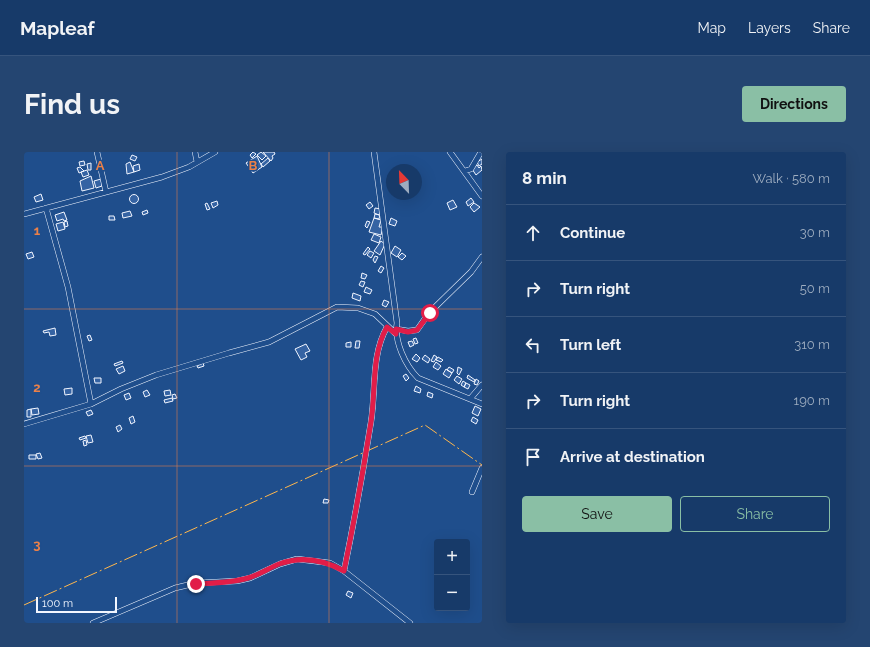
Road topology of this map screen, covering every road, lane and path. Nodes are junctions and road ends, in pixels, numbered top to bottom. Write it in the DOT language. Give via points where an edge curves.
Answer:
graph roads {
  1 [pos="97,152"];
  2 [pos="195,152"];
  3 [pos="215,152"];
  4 [pos="374,152"];
  5 [pos="450,152"];
  6 [pos="482,152"];
  7 [pos="198,162"];
  8 [pos="465,171"];
  9 [pos="106,192"];
  10 [pos="482,196"];
  11 [pos="46,208"];
  12 [pos="24,214"];
  13 [pos="482,257"];
  14 [pos="387,327"];
  15 [pos="396,332"];
  16 [pos="482,384"];
  17 [pos="470,399"];
  18 [pos="91,404"];
  19 [pos="482,404"];
  20 [pos="24,424"];
  21 [pos="482,468"];
  22 [pos="472,492"];
  23 [pos="344,571"];
  24 [pos="93,623"];
  25 [pos="410,623"];
  1 -- 9 [label="street"];
  2 -- 7 [label="street"];
  3 -- 7 [label="street"];
  4 -- 15 [label="street" via="397,323"];
  5 -- 8 [label="street"];
  6 -- 8 [label="street" via="471,169"];
  7 -- 9 [label="street" via="162,177"];
  8 -- 10 [label="street"];
  9 -- 11 [label="street"];
  11 -- 12 [label="street"];
  11 -- 18 [label="street" via="68,288"];
  13 -- 15 [label="street" via="417,330"];
  14 -- 15 [label="street"];
  14 -- 18 [label="street" via="375,314 358,308 337,307 269,342 156,375"];
  14 -- 23 [label="street" via="376,365 372,420"];
  15 -- 17 [label="street" via="411,372 418,378"];
  16 -- 17 [label="street"];
  17 -- 19 [label="street"];
  18 -- 20 [label="street"];
  21 -- 22 [label="street"];
  23 -- 24 [label="street" via="330,563 297,559 250,578 175,588"];
  23 -- 25 [label="street"];
}
